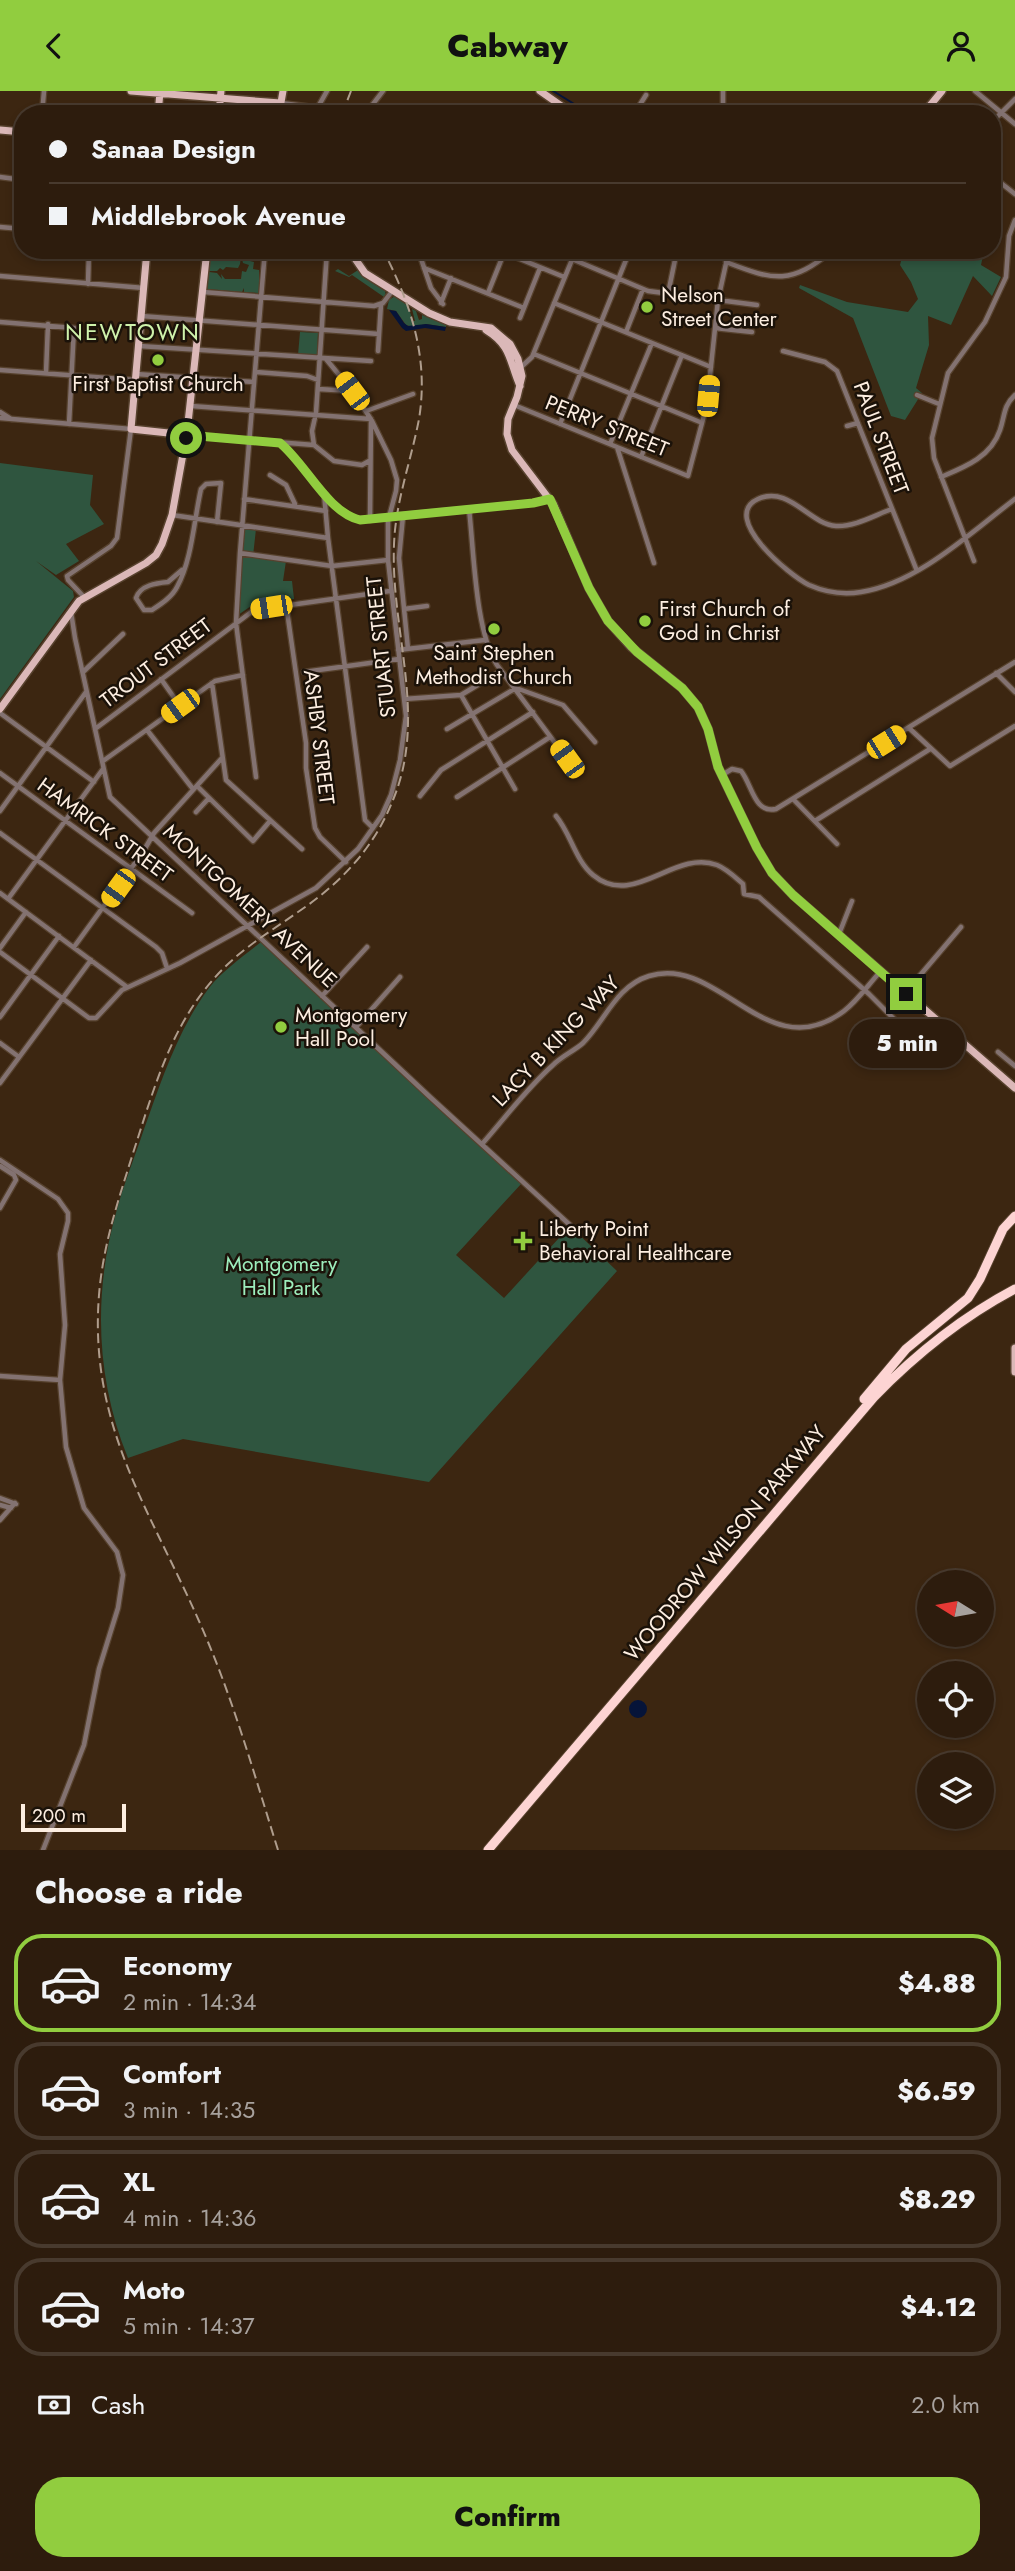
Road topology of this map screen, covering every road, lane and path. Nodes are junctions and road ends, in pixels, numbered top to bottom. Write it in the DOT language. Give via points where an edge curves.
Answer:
graph roads {
  1 [pos="131,91"];
  2 [pos="283,91"];
  3 [pos="540,91"];
  4 [pos="942,91"];
  5 [pos="975,91"];
  6 [pos="160,92"];
  7 [pos="221,95"];
  8 [pos="646,95"];
  9 [pos="1015,99"];
  10 [pos="280,103"];
  11 [pos="299,105"];
  12 [pos="560,105"];
  13 [pos="640,105"];
  14 [pos="930,105"];
  15 [pos="992,105"];
  16 [pos="1001,112"];
  17 [pos="1015,124"];
  18 [pos="1001,183"];
  19 [pos="1015,194"];
  20 [pos="1015,220"];
  21 [pos="89,259"];
  22 [pos="146,259"];
  23 [pos="206,259"];
  24 [pos="264,259"];
  25 [pos="328,259"];
  26 [pos="355,259"];
  27 [pos="421,259"];
  28 [pos="503,259"];
  29 [pos="521,259"];
  30 [pos="626,259"];
  31 [pos="675,259"];
  32 [pos="727,259"];
  33 [pos="822,259"];
  34 [pos="572,260"];
  35 [pos="726,262"];
  36 [pos="424,268"];
  37 [pos="540,268"];
  38 [pos="1015,275"];
  39 [pos="0,276"];
  40 [pos="564,277"];
  41 [pos="1006,277"];
  42 [pos="451,278"];
  43 [pos="618,279"];
  44 [pos="88,284"];
  45 [pos="144,288"];
  46 [pos="643,289"];
  47 [pos="393,290"];
  48 [pos="203,292"];
  49 [pos="488,293"];
  50 [pos="668,294"];
  51 [pos="262,297"];
  52 [pos="718,300"];
  53 [pos="324,302"];
  54 [pos="554,303"];
  55 [pos="381,304"];
  56 [pos="757,305"];
  57 [pos="524,308"];
  58 [pos="141,316"];
  59 [pos="520,318"];
  60 [pos="200,321"];
  61 [pos="0,322"];
  62 [pos="601,322"];
  63 [pos="48,324"];
  64 [pos="260,325"];
  65 [pos="715,328"];
  66 [pos="322,330"];
  67 [pos="626,332"];
  68 [pos="752,332"];
  69 [pos="379,334"];
  70 [pos="652,343"];
  71 [pos="139,345"];
  72 [pos="197,350"];
  73 [pos="378,351"];
  74 [pos="783,351"];
  75 [pos="534,354"];
  76 [pos="257,355"];
  77 [pos="682,355"];
  78 [pos="323,359"];
  79 [pos="371,362"];
  80 [pos="711,367"];
  81 [pos="518,368"];
  82 [pos="0,370"];
  83 [pos="256,372"];
  84 [pos="46,373"];
  85 [pos="581,373"];
  86 [pos="71,375"];
  87 [pos="136,377"];
  88 [pos="194,378"];
  89 [pos="318,380"];
  90 [pos="254,382"];
  91 [pos="318,389"];
  92 [pos="352,391"];
  93 [pos="631,393"];
  94 [pos="413,394"];
  95 [pos="917,395"];
  96 [pos="1015,395"];
  97 [pos="939,404"];
  98 [pos="513,405"];
  99 [pos="191,406"];
  100 [pos="662,406"];
  101 [pos="252,411"];
  102 [pos="366,411"];
  103 [pos="0,412"];
  104 [pos="315,416"];
  105 [pos="0,418"];
  106 [pos="12,419"];
  107 [pos="371,419"];
  108 [pos="700,422"];
  109 [pos="858,423"];
  110 [pos="69,424"];
  111 [pos="560,424"];
  112 [pos="847,426"];
  113 [pos="131,429"];
  114 [pos="187,435"];
  115 [pos="249,440"];
  116 [pos="281,444"];
  117 [pos="610,444"];
  118 [pos="314,445"];
  119 [pos="617,446"];
  120 [pos="641,457"];
  121 [pos="370,460"];
  122 [pos="270,475"];
  123 [pos="941,477"];
  124 [pos="324,493"];
  125 [pos="244,499"];
  126 [pos="550,499"];
  127 [pos="1015,499"];
  128 [pos="296,505"];
  129 [pos="469,509"];
  130 [pos="892,509"];
  131 [pos="326,511"];
  132 [pos="172,515"];
  133 [pos="403,516"];
  134 [pos="389,518"];
  135 [pos="195,519"];
  136 [pos="370,520"];
  137 [pos="217,522"];
  138 [pos="242,526"];
  139 [pos="965,536"];
  140 [pos="328,538"];
  141 [pos="240,553"];
  142 [pos="388,560"];
  143 [pos="975,561"];
  144 [pos="654,563"];
  145 [pos="332,566"];
  146 [pos="183,570"];
  147 [pos="917,571"];
  148 [pos="390,591"];
  149 [pos="84,597"];
  150 [pos="337,598"];
  151 [pos="286,604"];
  152 [pos="427,606"];
  153 [pos="404,608"];
  154 [pos="71,611"];
  155 [pos="236,623"];
  156 [pos="123,634"];
  157 [pos="485,640"];
  158 [pos="408,649"];
  159 [pos="397,650"];
  160 [pos="399,659"];
  161 [pos="1015,662"];
  162 [pos="346,666"];
  163 [pos="501,671"];
  164 [pos="83,672"];
  165 [pos="304,672"];
  166 [pos="996,673"];
  167 [pos="243,675"];
  168 [pos="160,679"];
  169 [pos="212,683"];
  170 [pos="516,688"];
  171 [pos="87,691"];
  172 [pos="1015,692"];
  173 [pos="460,695"];
  174 [pos="404,699"];
  175 [pos="180,706"];
  176 [pos="0,711"];
  177 [pos="533,712"];
  178 [pos="471,714"];
  179 [pos="1015,726"];
  180 [pos="909,728"];
  181 [pos="95,729"];
  182 [pos="447,729"];
  183 [pos="147,730"];
  184 [pos="551,737"];
  185 [pos="486,741"];
  186 [pos="595,742"];
  187 [pos="46,747"];
  188 [pos="930,749"];
  189 [pos="222,758"];
  190 [pos="567,759"];
  191 [pos="102,762"];
  192 [pos="502,767"];
  193 [pos="104,769"];
  194 [pos="0,772"];
  195 [pos="722,775"];
  196 [pos="256,777"];
  197 [pos="94,782"];
  198 [pos="18,786"];
  199 [pos="195,787"];
  200 [pos="515,789"];
  201 [pos="420,796"];
  202 [pos="457,797"];
  203 [pos="209,798"];
  204 [pos="794,800"];
  205 [pos="0,811"];
  206 [pos="196,812"];
  207 [pos="556,816"];
  208 [pos="66,820"];
  209 [pos="270,821"];
  210 [pos="815,821"];
  211 [pos="373,828"];
  212 [pos="0,832"];
  213 [pos="153,836"];
  214 [pos="837,844"];
  215 [pos="302,849"];
  216 [pos="37,859"];
  217 [pos="346,862"];
  218 [pos="131,869"];
  219 [pos="0,893"];
  220 [pos="8,899"];
  221 [pos="852,901"];
  222 [pos="103,908"];
  223 [pos="26,912"];
  224 [pos="192,913"];
  225 [pos="248,925"];
  226 [pos="961,927"];
  227 [pos="838,935"];
  228 [pos="59,936"];
  229 [pos="74,947"];
  230 [pos="368,947"];
  231 [pos="0,950"];
  232 [pos="91,960"];
  233 [pos="167,968"];
  234 [pos="880,972"];
  235 [pos="31,975"];
  236 [pos="400,977"];
  237 [pos="127,988"];
  238 [pos="864,990"];
  239 [pos="905,993"];
  240 [pos="322,996"];
  241 [pos="63,999"];
  242 [pos="0,1017"];
  243 [pos="356,1027"];
  244 [pos="901,1030"];
  245 [pos="0,1043"];
  246 [pos="998,1052"];
  247 [pos="19,1057"];
  248 [pos="1015,1066"];
  249 [pos="0,1083"];
  250 [pos="1015,1088"];
  251 [pos="482,1144"];
  252 [pos="0,1160"];
  253 [pos="0,1166"];
  254 [pos="0,1208"];
  255 [pos="1015,1216"];
  256 [pos="570,1225"];
  257 [pos="1014,1290"];
  258 [pos="1015,1348"];
  259 [pos="1015,1372"];
  260 [pos="0,1376"];
  261 [pos="60,1380"];
  262 [pos="824,1454"];
  263 [pos="0,1498"];
  264 [pos="0,1505"];
  265 [pos="15,1505"];
  266 [pos="0,1520"];
  267 [pos="43,1850"];
  268 [pos="488,1850"];
  1 -- 6 [label="main road"];
  2 -- 10 [label="main road"];
  3 -- 12 [label="main road"];
  4 -- 14 [label="main road"];
  5 -- 15 [label="street"];
  6 -- 7 [label="main road"];
  7 -- 10 [label="main road"];
  8 -- 13 [label="street"];
  9 -- 16 [label="street"];
  10 -- 11 [label="street"];
  16 -- 17 [label="street"];
  18 -- 19 [label="street"];
  20 -- 41 [label="street" via="1008,241"];
  21 -- 44 [label="street"];
  22 -- 45 [label="main road"];
  23 -- 48 [label="main road"];
  24 -- 51 [label="street"];
  25 -- 53 [label="street"];
  26 -- 47 [label="main road" via="363,272"];
  27 -- 36 [label="street"];
  28 -- 49 [label="street"];
  29 -- 37 [label="street"];
  30 -- 43 [label="street"];
  31 -- 50 [label="street"];
  32 -- 35 [label="street"];
  33 -- 35 [label="street" via="785,277 761,275"];
  34 -- 40 [label="street"];
  34 -- 43 [label="street"];
  35 -- 52 [label="street"];
  36 -- 42 [label="street"];
  36 -- 42 [label="street" via="442,304"];
  37 -- 40 [label="street"];
  37 -- 57 [label="street"];
  38 -- 41 [label="street"];
  39 -- 44 [label="street"];
  40 -- 54 [label="street"];
  41 -- 97 [label="street" via="985,322 952,366"];
  42 -- 49 [label="street"];
  43 -- 46 [label="street"];
  43 -- 62 [label="street"];
  44 -- 45 [label="street"];
  45 -- 58 [label="main road"];
  46 -- 50 [label="street"];
  46 -- 67 [label="street"];
  47 -- 55 [label="street"];
  47 -- 81 [label="main road" via="436,317 492,329 513,349"];
  48 -- 51 [label="street"];
  48 -- 60 [label="main road"];
  49 -- 57 [label="street"];
  50 -- 52 [label="street"];
  51 -- 53 [label="street"];
  51 -- 64 [label="street"];
  52 -- 56 [label="street"];
  52 -- 65 [label="street"];
  53 -- 55 [label="street"];
  53 -- 66 [label="street"];
  54 -- 62 [label="street"];
  54 -- 75 [label="street"];
  55 -- 69 [label="street"];
  57 -- 59 [label="street"];
  58 -- 60 [label="street"];
  58 -- 71 [label="main road"];
  60 -- 64 [label="street"];
  60 -- 72 [label="main road"];
  61 -- 63 [label="street"];
  62 -- 67 [label="street"];
  62 -- 85 [label="street"];
  63 -- 84 [label="street"];
  63 -- 86 [label="street" via="74,328"];
  64 -- 66 [label="street"];
  64 -- 76 [label="street"];
  65 -- 68 [label="street"];
  65 -- 80 [label="street"];
  66 -- 69 [label="street"];
  66 -- 78 [label="street"];
  67 -- 70 [label="street"];
  69 -- 73 [label="street"];
  70 -- 77 [label="street"];
  70 -- 93 [label="street"];
  71 -- 72 [label="street"];
  71 -- 87 [label="main road"];
  72 -- 76 [label="street"];
  72 -- 88 [label="main road"];
  74 -- 109 [label="street, PAUL STREET" via="835,368"];
  75 -- 81 [label="street"];
  75 -- 85 [label="street"];
  76 -- 78 [label="street"];
  76 -- 83 [label="street"];
  77 -- 80 [label="street"];
  77 -- 100 [label="street"];
  78 -- 79 [label="street"];
  78 -- 89 [label="street"];
  78 -- 92 [label="street, STUART STREET"];
  80 -- 108 [label="street"];
  81 -- 98 [label="main road" via="522,383"];
  82 -- 84 [label="street"];
  83 -- 89 [label="street"];
  83 -- 90 [label="street"];
  84 -- 86 [label="street"];
  85 -- 93 [label="street"];
  85 -- 111 [label="street"];
  86 -- 87 [label="street"];
  86 -- 110 [label="street"];
  87 -- 88 [label="street"];
  87 -- 113 [label="main road"];
  88 -- 90 [label="street"];
  88 -- 99 [label="main road"];
  89 -- 91 [label="street"];
  90 -- 101 [label="street"];
  91 -- 92 [label="street"];
  91 -- 104 [label="street"];
  92 -- 102 [label="street, STUART STREET"];
  93 -- 100 [label="street"];
  93 -- 117 [label="street"];
  94 -- 102 [label="street"];
  95 -- 97 [label="street"];
  96 -- 123 [label="street" via="987,451"];
  97 -- 123 [label="street" via="932,443"];
  98 -- 111 [label="street, PERRY STREET"];
  98 -- 126 [label="main road" via="507,425 510,446"];
  99 -- 101 [label="street"];
  99 -- 114 [label="main road"];
  100 -- 108 [label="street"];
  100 -- 120 [label="street"];
  101 -- 104 [label="street"];
  101 -- 115 [label="street"];
  102 -- 107 [label="street, STUART STREET"];
  103 -- 106 [label="street"];
  104 -- 107 [label="street"];
  104 -- 118 [label="street"];
  105 -- 106 [label="street"];
  106 -- 110 [label="street"];
  107 -- 121 [label="street"];
  107 -- 134 [label="street, STUART STREET" via="396,478"];
  108 -- 120 [label="street, PERRY STREET" via="688,475"];
  109 -- 112 [label="street"];
  109 -- 130 [label="street, PAUL STREET"];
  110 -- 113 [label="street"];
  111 -- 117 [label="street, PERRY STREET"];
  113 -- 114 [label="main road"];
  113 -- 149 [label="street" via="118,536 67,576"];
  114 -- 115 [label="street"];
  114 -- 132 [label="main road"];
  115 -- 116 [label="street"];
  115 -- 125 [label="street"];
  116 -- 118 [label="street"];
  116 -- 124 [label="street"];
  117 -- 119 [label="street, PERRY STREET"];
  118 -- 121 [label="street" via="334,461 362,465"];
  119 -- 120 [label="street, PERRY STREET"];
  119 -- 144 [label="street"];
  121 -- 136 [label="street"];
  122 -- 128 [label="street" via="286,485"];
  123 -- 139 [label="street"];
  124 -- 131 [label="street"];
  124 -- 136 [label="street" via="350,517"];
  125 -- 128 [label="street"];
  125 -- 138 [label="street"];
  126 -- 129 [label="street"];
  126 -- 195 [label="main road" via="608,621 698,707"];
  127 -- 139 [label="street"];
  128 -- 131 [label="street"];
  129 -- 133 [label="street"];
  129 -- 157 [label="street"];
  130 -- 147 [label="street, PAUL STREET"];
  130 -- 147 [label="street" via="834,526 793,503 768,497 752,503 746,520 787,571 821,589 864,592"];
  131 -- 140 [label="street"];
  132 -- 135 [label="street"];
  132 -- 149 [label="main road" via="153,559"];
  133 -- 134 [label="street"];
  133 -- 153 [label="street" via="399,558"];
  134 -- 136 [label="street"];
  134 -- 142 [label="street, STUART STREET"];
  135 -- 137 [label="street"];
  135 -- 137 [label="street" via="202,487 221,483"];
  135 -- 146 [label="street"];
  137 -- 138 [label="street"];
  138 -- 140 [label="street"];
  138 -- 141 [label="street"];
  139 -- 143 [label="street"];
  139 -- 147 [label="street"];
  140 -- 145 [label="street"];
  141 -- 145 [label="street"];
  141 -- 155 [label="street"];
  142 -- 145 [label="street"];
  142 -- 148 [label="street, STUART STREET"];
  145 -- 150 [label="street"];
  146 -- 146 [label="street" via="168,582 139,591 137,602 144,610 152,610 175,590"];
  148 -- 150 [label="street, TROUT STREET"];
  148 -- 159 [label="street, STUART STREET"];
  149 -- 154 [label="main road"];
  150 -- 151 [label="street, TROUT STREET"];
  150 -- 162 [label="street"];
  151 -- 155 [label="street, TROUT STREET" via="254,610"];
  151 -- 217 [label="street, ASHBY STREET" via="316,832"];
  152 -- 153 [label="street"];
  153 -- 158 [label="street"];
  154 -- 164 [label="street, MONTGOMERY AVENUE"];
  154 -- 176 [label="main road"];
  155 -- 167 [label="street"];
  155 -- 168 [label="street, TROUT STREET"];
  156 -- 164 [label="street"];
  157 -- 158 [label="street"];
  157 -- 163 [label="street"];
  158 -- 159 [label="street"];
  159 -- 160 [label="street, STUART STREET"];
  160 -- 162 [label="street"];
  160 -- 174 [label="street, STUART STREET"];
  161 -- 166 [label="street"];
  162 -- 165 [label="street"];
  162 -- 211 [label="street" via="365,820"];
  163 -- 170 [label="street"];
  163 -- 173 [label="street"];
  164 -- 171 [label="street, MONTGOMERY AVENUE"];
  166 -- 172 [label="street"];
  166 -- 180 [label="street"];
  167 -- 169 [label="street"];
  167 -- 196 [label="street"];
  168 -- 175 [label="street"];
  168 -- 181 [label="street, TROUT STREET"];
  169 -- 175 [label="street"];
  169 -- 189 [label="street"];
  170 -- 177 [label="street"];
  170 -- 178 [label="street"];
  170 -- 186 [label="street" via="563,705"];
  171 -- 181 [label="street, MONTGOMERY AVENUE"];
  171 -- 187 [label="street"];
  173 -- 174 [label="street"];
  173 -- 178 [label="street"];
  174 -- 211 [label="street, STUART STREET" via="398,773"];
  175 -- 183 [label="street"];
  176 -- 187 [label="street"];
  177 -- 184 [label="street"];
  177 -- 185 [label="street"];
  178 -- 182 [label="street"];
  178 -- 185 [label="street"];
  179 -- 188 [label="street" via="951,765"];
  180 -- 188 [label="street"];
  180 -- 204 [label="street"];
  181 -- 191 [label="street, MONTGOMERY AVENUE"];
  183 -- 191 [label="street"];
  183 -- 199 [label="street"];
  184 -- 190 [label="street"];
  184 -- 192 [label="street"];
  185 -- 192 [label="street"];
  185 -- 201 [label="street" via="439,771"];
  187 -- 197 [label="street"];
  187 -- 198 [label="street"];
  188 -- 210 [label="street"];
  189 -- 199 [label="street"];
  189 -- 209 [label="street" via="228,783"];
  191 -- 193 [label="street, MONTGOMERY AVENUE"];
  192 -- 200 [label="street"];
  192 -- 202 [label="street"];
  193 -- 197 [label="street"];
  193 -- 213 [label="street, MONTGOMERY AVENUE" via="110,797"];
  194 -- 198 [label="street, HAMRICK STREET"];
  195 -- 204 [label="street" via="732,769 742,772 765,809"];
  195 -- 227 [label="main road" via="772,873"];
  197 -- 208 [label="street"];
  198 -- 205 [label="street"];
  198 -- 208 [label="street, HAMRICK STREET"];
  199 -- 203 [label="street"];
  199 -- 213 [label="street"];
  203 -- 206 [label="street"];
  203 -- 209 [label="street" via="253,841"];
  204 -- 210 [label="street"];
  207 -- 238 [label="street" via="585,867 606,883 634,885 694,862 722,867 743,884 744,894 759,897"];
  208 -- 216 [label="street"];
  208 -- 218 [label="street, HAMRICK STREET"];
  209 -- 215 [label="street"];
  210 -- 214 [label="street"];
  211 -- 217 [label="street, STUART STREET"];
  212 -- 216 [label="street"];
  213 -- 218 [label="street"];
  213 -- 225 [label="street, MONTGOMERY AVENUE"];
  216 -- 220 [label="street"];
  216 -- 222 [label="street"];
  217 -- 225 [label="street, STUART STREET" via="307,894"];
  218 -- 222 [label="street"];
  218 -- 224 [label="street, HAMRICK STREET"];
  219 -- 220 [label="street"];
  220 -- 223 [label="street"];
  221 -- 227 [label="street"];
  222 -- 229 [label="street"];
  222 -- 233 [label="street" via="156,947"];
  223 -- 228 [label="street"];
  223 -- 231 [label="street"];
  225 -- 233 [label="street, STUART STREET"];
  225 -- 240 [label="street, MONTGOMERY AVENUE"];
  226 -- 239 [label="street"];
  227 -- 234 [label="main road"];
  228 -- 229 [label="street"];
  228 -- 235 [label="street"];
  229 -- 232 [label="street"];
  230 -- 240 [label="street"];
  231 -- 235 [label="street"];
  232 -- 237 [label="street"];
  232 -- 241 [label="street"];
  233 -- 237 [label="street, STUART STREET"];
  234 -- 238 [label="street, LACY B KING WAY"];
  234 -- 239 [label="main road"];
  235 -- 241 [label="street"];
  235 -- 242 [label="street"];
  236 -- 243 [label="street"];
  237 -- 241 [label="street, STUART STREET" via="93,1019"];
  238 -- 244 [label="street"];
  238 -- 251 [label="street, LACY B KING WAY" via="834,1017 797,1027 764,1020 685,975 662,973 642,978 622,992 584,1041 550,1068"];
  239 -- 250 [label="main road"];
  240 -- 243 [label="street, MONTGOMERY AVENUE"];
  241 -- 247 [label="street"];
  243 -- 251 [label="street, MONTGOMERY AVENUE"];
  245 -- 247 [label="street"];
  246 -- 248 [label="street"];
  247 -- 249 [label="street"];
  251 -- 256 [label="street, MONTGOMERY AVENUE"];
  252 -- 261 [label="street" via="65,1207 69,1219 60,1254 65,1329"];
  253 -- 254 [label="street" via="16,1179"];
  255 -- 262 [label="highway" via="1003,1229 971,1294 892,1363"];
  257 -- 262 [label="highway, WOODROW WILSON PARKWAY" via="952,1328 906,1365"];
  258 -- 259 [label="main road"];
  260 -- 261 [label="street"];
  261 -- 267 [label="street" via="67,1450 79,1494 87,1514 117,1552 123,1576 85,1745"];
  262 -- 268 [label="highway, WOODROW WILSON PARKWAY"];
  263 -- 265 [label="street"];
  264 -- 265 [label="street"];
  265 -- 266 [label="street"];
}
